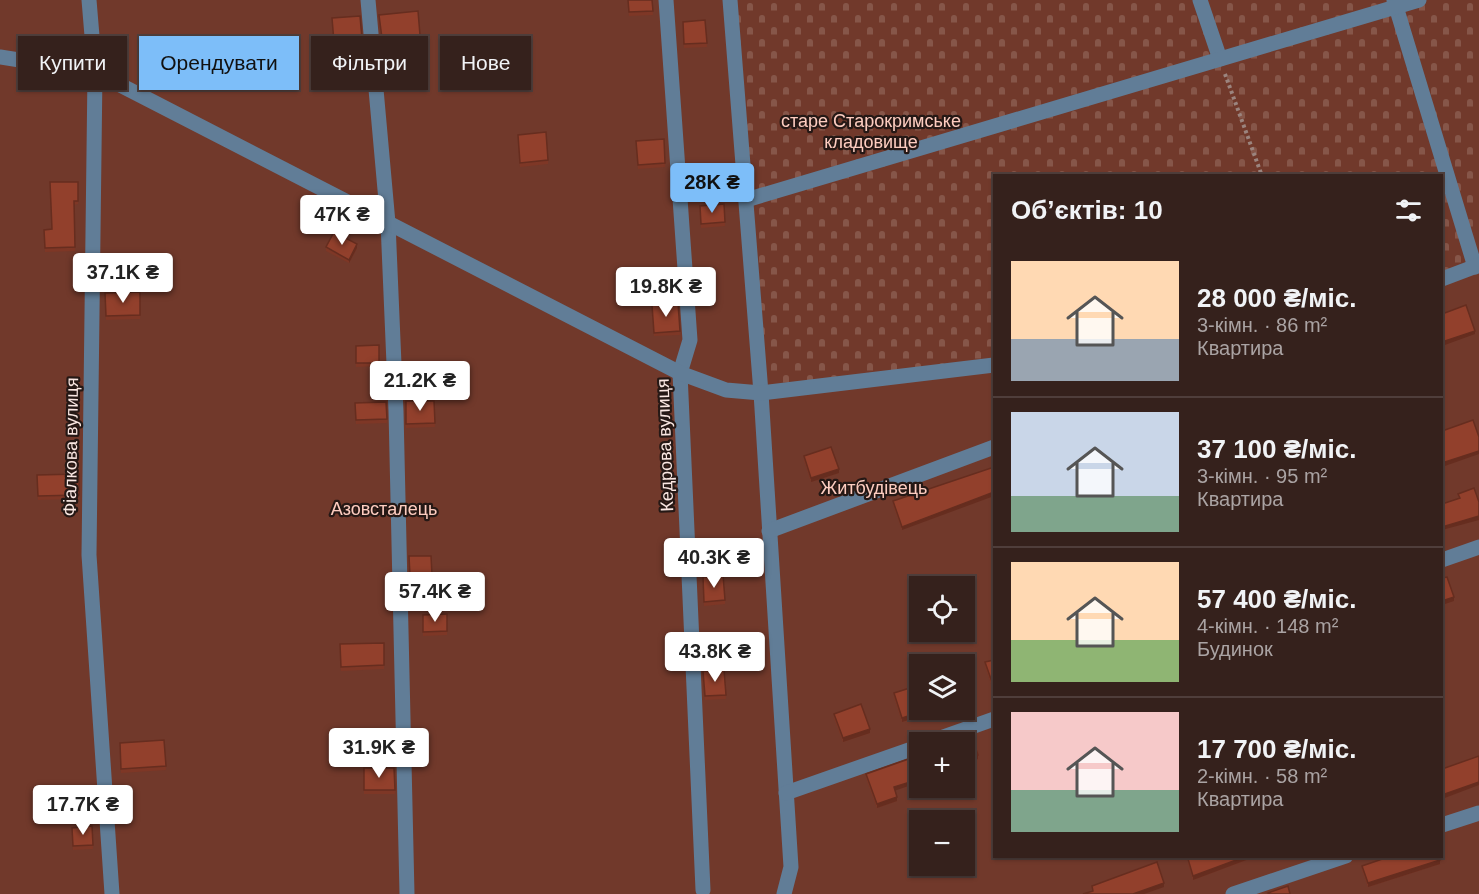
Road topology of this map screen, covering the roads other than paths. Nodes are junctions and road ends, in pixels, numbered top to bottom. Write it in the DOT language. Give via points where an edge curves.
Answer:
graph roads {
  1 [pos="89,0"];
  2 [pos="368,0"];
  3 [pos="666,0"];
  4 [pos="730,0"];
  5 [pos="1200,0"];
  6 [pos="1419,0"];
  7 [pos="1395,3"];
  8 [pos="92,36"];
  9 [pos="0,57"];
  10 [pos="1220,59"];
  11 [pos="18,60"];
  12 [pos="127,88"];
  13 [pos="95,90"];
  14 [pos="746,200"];
  15 [pos="388,223"];
  16 [pos="1477,266"];
  17 [pos="1443,279"];
  18 [pos="993,365"];
  19 [pos="680,373"];
  20 [pos="761,393"];
  21 [pos="993,447"];
  22 [pos="770,531"];
  23 [pos="1479,547"];
  24 [pos="1443,560"];
  25 [pos="993,719"];
  26 [pos="957,732"];
  27 [pos="909,750"];
  28 [pos="786,794"];
  29 [pos="1479,813"];
  30 [pos="1443,825"];
  31 [pos="1340,858"];
  32 [pos="703,890"];
  33 [pos="112,894"];
  34 [pos="407,894"];
  35 [pos="784,894"];
  36 [pos="1233,894"];
  1 -- 8 [label="street, Фіалкова вулиця"];
  2 -- 15 [label="street"];
  3 -- 19 [label="street, Кедрова вулиця" via="690,340"];
  4 -- 14 [label="street"];
  5 -- 10 [label="street"];
  6 -- 7 [label="street"];
  7 -- 10 [label="street"];
  7 -- 16 [label="street"];
  9 -- 11 [label="street"];
  10 -- 14 [label="street"];
  12 -- 15 [label="street"];
  13 -- 33 [label="street, Фіалкова вулиця" via="89,555"];
  14 -- 20 [label="street"];
  15 -- 19 [label="street"];
  15 -- 34 [label="street"];
  16 -- 17 [label="street"];
  18 -- 20 [label="street"];
  19 -- 20 [label="street" via="726,390"];
  19 -- 32 [label="street, Кедрова вулиця"];
  20 -- 22 [label="street"];
  21 -- 22 [label="street"];
  22 -- 28 [label="street"];
  23 -- 24 [label="street"];
  25 -- 26 [label="street"];
  27 -- 28 [label="street"];
  28 -- 35 [label="street" via="790,867"];
  29 -- 30 [label="street"];
  31 -- 36 [label="street"];
}
